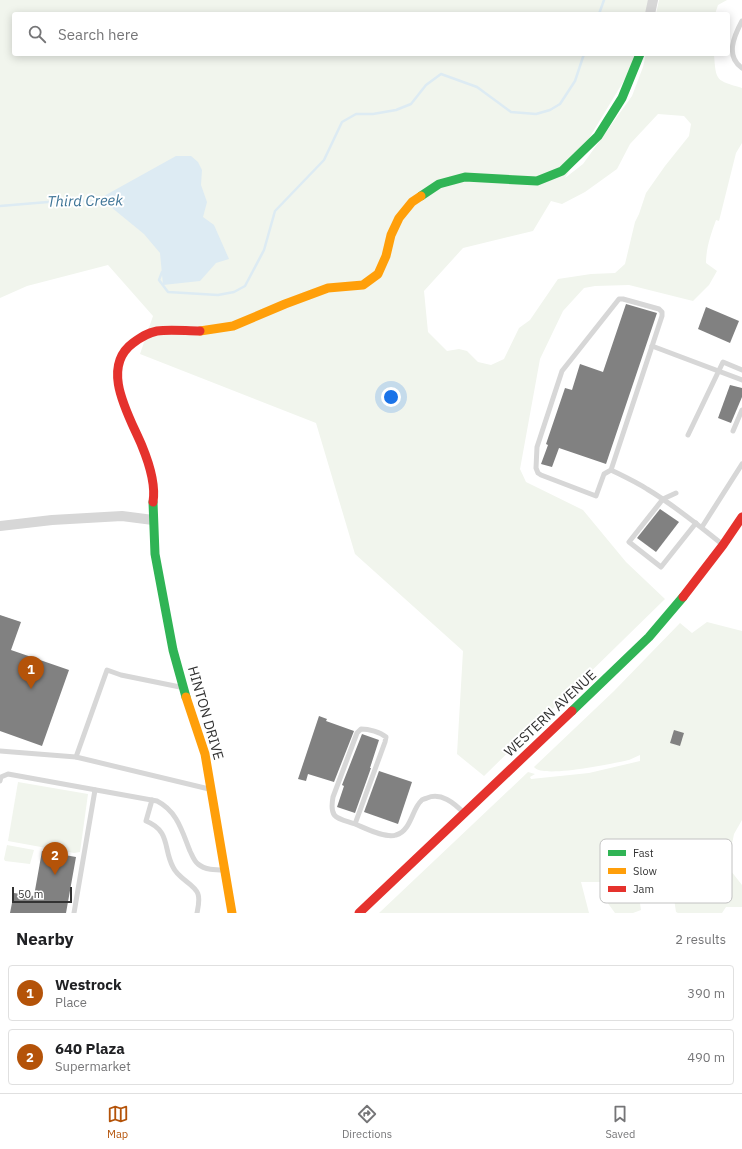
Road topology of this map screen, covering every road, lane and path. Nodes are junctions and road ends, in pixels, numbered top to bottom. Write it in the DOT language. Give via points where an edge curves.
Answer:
graph roads {
  1 [pos="653,0"];
  2 [pos="650,12"];
  3 [pos="742,21"];
  4 [pos="639,56"];
  5 [pos="742,68"];
  6 [pos="652,346"];
  7 [pos="742,370"];
  8 [pos="718,371"];
  9 [pos="742,380"];
  10 [pos="742,410"];
  11 [pos="733,430"];
  12 [pos="688,435"];
  13 [pos="742,464"];
  14 [pos="611,470"];
  15 [pos="676,493"];
  16 [pos="663,499"];
  17 [pos="742,517"];
  18 [pos="153,520"];
  19 [pos="696,523"];
  20 [pos="0,526"];
  21 [pos="702,527"];
  22 [pos="723,545"];
  23 [pos="183,688"];
  24 [pos="0,750"];
  25 [pos="76,757"];
  26 [pos="0,781"];
  27 [pos="95,790"];
  28 [pos="212,790"];
  29 [pos="152,800"];
  30 [pos="465,814"];
  31 [pos="355,824"];
  32 [pos="225,870"];
  33 [pos="74,913"];
  34 [pos="197,913"];
  35 [pos="232,913"];
  36 [pos="359,913"];
  1 -- 2 [label="street"];
  3 -- 5 [label="lane" via="732,49 733,59"];
  4 -- 18 [label="street, HINTON DRIVE" via="622,98 598,136 562,171 536,181 465,177 439,184 412,202 399,218 378,274 363,285 328,288 233,326 201,331 158,331 144,335 129,346 119,361 117,380 150,470 154,494"];
  6 -- 8 [label="lane"];
  6 -- 14 [label="lane"];
  6 -- 14 [label="lane" via="662,312 651,306 619,299 562,371 537,447 538,473 596,496 604,474"];
  7 -- 8 [label="lane" via="722,362"];
  8 -- 9 [label="lane"];
  8 -- 12 [label="lane"];
  10 -- 11 [label="lane"];
  13 -- 21 [label="lane"];
  14 -- 16 [label="lane"];
  15 -- 16 [label="lane"];
  16 -- 19 [label="lane"];
  16 -- 19 [label="lane" via="629,542 661,567"];
  17 -- 22 [label="street, WESTERN AVENUE"];
  18 -- 20 [label="street" via="122,516"];
  18 -- 23 [label="street, HINTON DRIVE" via="155,554 173,650"];
  19 -- 21 [label="lane"];
  21 -- 22 [label="lane"];
  22 -- 30 [label="street, WESTERN AVENUE" via="649,637"];
  23 -- 25 [label="lane" via="106,670"];
  23 -- 28 [label="street, HINTON DRIVE" via="205,754"];
  24 -- 25 [label="lane"];
  25 -- 28 [label="lane"];
  26 -- 27 [label="lane" via="1,777 8,774"];
  27 -- 29 [label="lane"];
  27 -- 33 [label="lane"];
  28 -- 32 [label="street, HINTON DRIVE"];
  29 -- 32 [label="lane" via="165,805 175,816 195,862 204,868"];
  29 -- 34 [label="lane" via="146,821 160,829 176,873 196,890 199,899"];
  30 -- 31 [label="lane" via="445,798 432,796 421,801 404,831 398,835 374,832"];
  30 -- 36 [label="street, WESTERN AVENUE"];
  31 -- 31 [label="lane" via="386,742 386,737 382,734 365,729 360,729 357,733 331,807 337,818"];
  32 -- 35 [label="street, HINTON DRIVE"];
}
